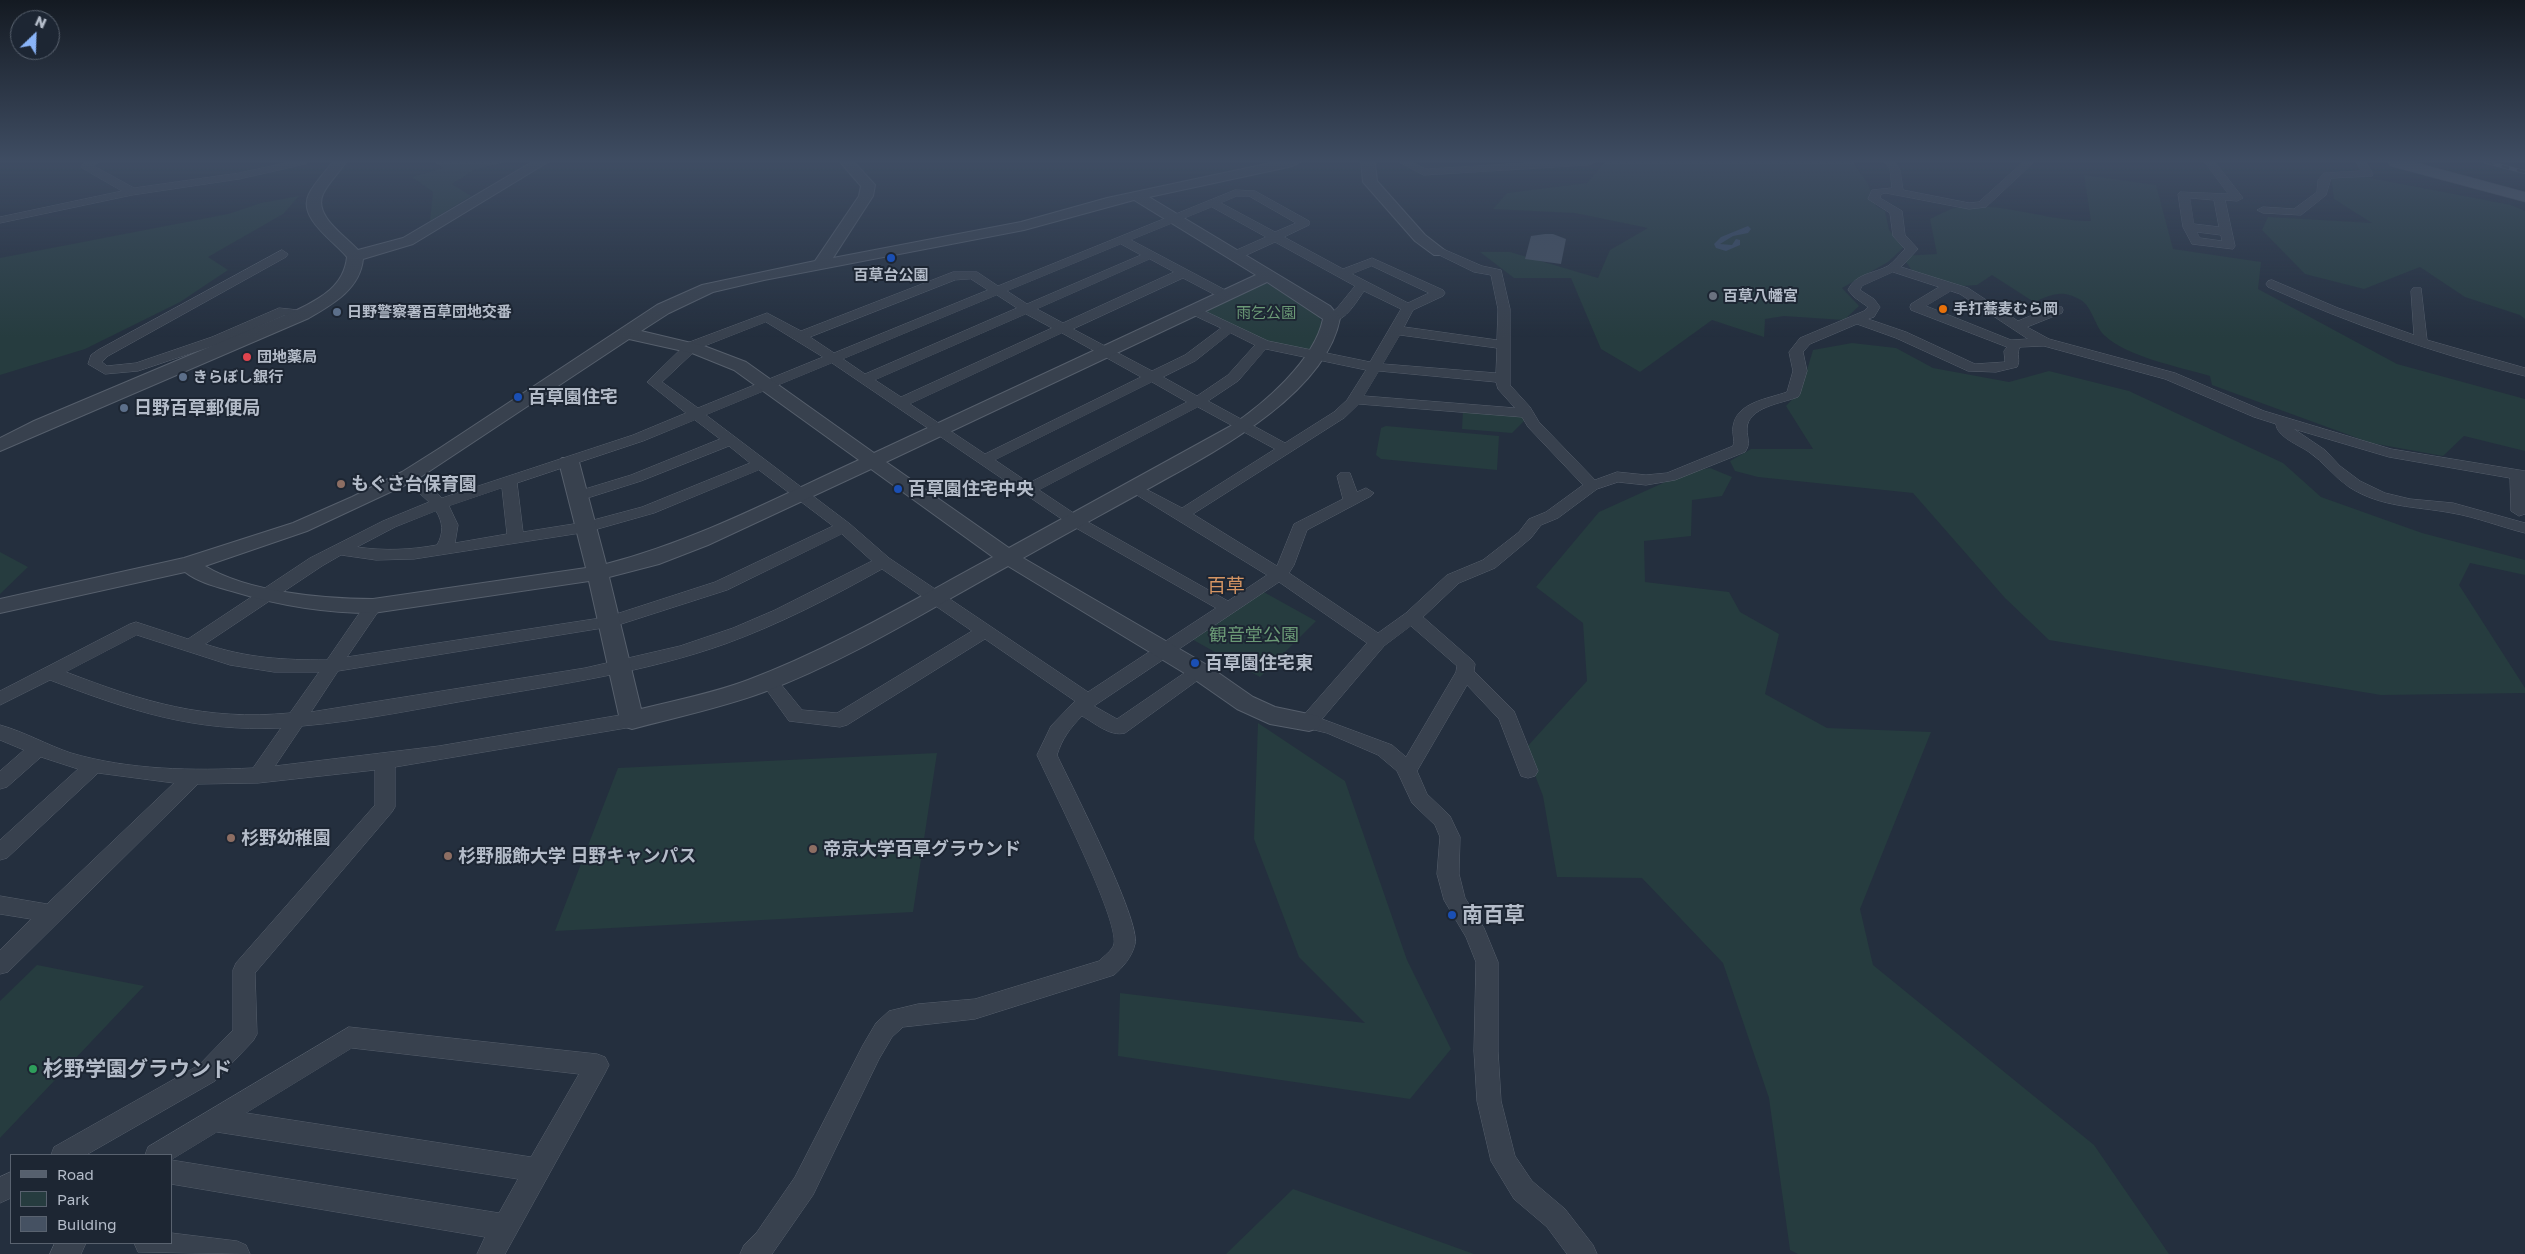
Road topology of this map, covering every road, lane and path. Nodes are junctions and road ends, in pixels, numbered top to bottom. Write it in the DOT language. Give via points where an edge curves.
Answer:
graph roads {
  1 [pos="321,221"];
  2 [pos="442,221"];
  3 [pos="850,221"];
  4 [pos="1039,221"];
  5 [pos="1167,221"];
  6 [pos="1177,221"];
  7 [pos="1245,221"];
  8 [pos="1301,221"];
  9 [pos="1404,221"];
  10 [pos="1897,221"];
  11 [pos="2188,221"];
  12 [pos="2224,221"];
  13 [pos="1275,237"];
  14 [pos="1121,239"];
  15 [pos="1438,252"];
  16 [pos="282,254"];
  17 [pos="1150,254"];
  18 [pos="355,256"];
  19 [pos="1234,256"];
  20 [pos="820,265"];
  21 [pos="1893,268"];
  22 [pos="1183,273"];
  23 [pos="1342,274"];
  24 [pos="1268,276"];
  25 [pos="2272,284"];
  26 [pos="1362,286"];
  27 [pos="1950,286"];
  28 [pos="998,290"];
  29 [pos="2417,291"];
  30 [pos="1225,295"];
  31 [pos="2342,299"];
  32 [pos="1408,308"];
  33 [pos="2326,308"];
  34 [pos="1027,309"];
  35 [pos="1194,310"];
  36 [pos="2057,310"];
  37 [pos="303,314"];
  38 [pos="1332,318"];
  39 [pos="1856,319"];
  40 [pos="2016,326"];
  41 [pos="1062,328"];
  42 [pos="1229,328"];
  43 [pos="1396,330"];
  44 [pos="626,333"];
  45 [pos="800,336"];
  46 [pos="2044,342"];
  47 [pos="2421,342"];
  48 [pos="2016,343"];
  49 [pos="1263,344"];
  50 [pos="1502,345"];
  51 [pos="692,346"];
  52 [pos="1106,353"];
  53 [pos="1313,356"];
  54 [pos="833,359"];
  55 [pos="1375,368"];
  56 [pos="2525,372"];
  57 [pos="1153,378"];
  58 [pos="1503,378"];
  59 [pos="865,379"];
  60 [pos="767,385"];
  61 [pos="1355,399"];
  62 [pos="1197,402"];
  63 [pos="900,403"];
  64 [pos="1527,413"];
  65 [pos="698,414"];
  66 [pos="2282,422"];
  67 [pos="1242,426"];
  68 [pos="941,431"];
  69 [pos="730,440"];
  70 [pos="0,445"];
  71 [pos="1285,449"];
  72 [pos="984,460"];
  73 [pos="569,462"];
  74 [pos="873,462"];
  75 [pos="760,464"];
  76 [pos="2521,475"];
  77 [pos="409,476"];
  78 [pos="1345,476"];
  79 [pos="508,482"];
  80 [pos="1592,486"];
  81 [pos="1029,489"];
  82 [pos="1135,489"];
  83 [pos="802,495"];
  84 [pos="578,496"];
  85 [pos="439,504"];
  86 [pos="2519,511"];
  87 [pos="1183,514"];
  88 [pos="1075,521"];
  89 [pos="587,527"];
  90 [pos="844,528"];
  91 [pos="2525,528"];
  92 [pos="516,538"];
  93 [pos="444,548"];
  94 [pos="338,550"];
  95 [pos="1007,557"];
  96 [pos="883,562"];
  97 [pos="189,564"];
  98 [pos="597,573"];
  99 [pos="1280,574"];
  100 [pos="266,595"];
  101 [pos="934,598"];
  102 [pos="0,606"];
  103 [pos="373,606"];
  104 [pos="1228,608"];
  105 [pos="1412,617"];
  106 [pos="609,622"];
  107 [pos="985,632"];
  108 [pos="1378,642"];
  109 [pos="190,646"];
  110 [pos="1163,650"];
  111 [pos="332,666"];
  112 [pos="620,666"];
  113 [pos="1198,671"];
  114 [pos="1465,672"];
  115 [pos="49,674"];
  116 [pos="769,681"];
  117 [pos="0,699"];
  118 [pos="1085,704"];
  119 [pos="297,719"];
  120 [pos="632,720"];
  121 [pos="1309,722"];
  122 [pos="0,732"];
  123 [pos="39,748"];
  124 [pos="385,763"];
  125 [pos="93,766"];
  126 [pos="1407,771"];
  127 [pos="1528,771"];
  128 [pos="258,776"];
  129 [pos="192,778"];
  130 [pos="0,782"];
  131 [pos="0,852"];
  132 [pos="0,905"];
  133 [pos="50,913"];
  134 [pos="0,965"];
  135 [pos="214,1120"];
  136 [pos="64,1154"];
  137 [pos="158,1154"];
  138 [pos="538,1170"];
  139 [pos="172,1172"];
  140 [pos="505,1227"];
  141 [pos="72,1244"];
  142 [pos="155,1244"];
  143 [pos="63,1254"];
  144 [pos="237,1254"];
  145 [pos="490,1254"];
  146 [pos="753,1254"];
  147 [pos="1584,1254"];
  1 -- 18 [label="street"];
  2 -- 18 [label="street" via="408,241"];
  3 -- 20 [label="street"];
  4 -- 20 [label="street" via="981,235"];
  5 -- 14 [label="street"];
  6 -- 19 [label="street"];
  7 -- 13 [label="street"];
  8 -- 13 [label="street" via="1305,223"];
  9 -- 15 [label="street"];
  10 -- 21 [label="street" via="1898,236 1912,249"];
  11 -- 12 [label="street" via="2189,227 2227,232"];
  13 -- 19 [label="street"];
  13 -- 23 [label="street"];
  14 -- 17 [label="street"];
  14 -- 28 [label="street"];
  15 -- 50 [label="street" via="1497,273 1504,309"];
  16 -- 37 [label="street" via="103,353 96,358 95,364 105,370 138,367 217,340 284,311"];
  17 -- 22 [label="street"];
  17 -- 34 [label="street"];
  18 -- 37 [label="street" via="355,268 345,286"];
  19 -- 24 [label="street"];
  20 -- 44 [label="street" via="708,288 663,309"];
  21 -- 27 [label="street"];
  21 -- 39 [label="street" via="1857,284 1856,294 1870,300 1874,307 1869,314"];
  22 -- 30 [label="street"];
  22 -- 41 [label="street"];
  23 -- 26 [label="street"];
  23 -- 32 [label="street" via="1372,262 1439,293"];
  24 -- 30 [label="street"];
  24 -- 38 [label="street"];
  25 -- 33 [label="street"];
  26 -- 32 [label="street"];
  26 -- 38 [label="street"];
  27 -- 40 [label="street" via="1964,291"];
  27 -- 48 [label="street" via="1916,308 2010,344"];
  28 -- 34 [label="street"];
  28 -- 45 [label="street" via="973,275 952,276"];
  28 -- 54 [label="street"];
  29 -- 47 [label="street"];
  30 -- 35 [label="street"];
  31 -- 33 [label="street"];
  32 -- 43 [label="street"];
  33 -- 47 [label="street"];
  34 -- 41 [label="street"];
  34 -- 59 [label="street"];
  35 -- 42 [label="street"];
  35 -- 52 [label="street"];
  36 -- 40 [label="street"];
  37 -- 70 [label="street"];
  38 -- 53 [label="street" via="1332,327"];
  39 -- 48 [label="street" via="1901,335 1973,368 2012,364 2011,352"];
  39 -- 80 [label="street" via="1799,346 1796,352 1800,371 1793,394 1763,402 1744,417 1740,425 1743,440 1740,449 1670,477 1646,480 1618,477"];
  40 -- 46 [label="street"];
  41 -- 52 [label="street"];
  41 -- 63 [label="street"];
  42 -- 49 [label="street"];
  42 -- 57 [label="street" via="1210,345"];
  43 -- 50 [label="street"];
  43 -- 55 [label="street"];
  44 -- 51 [label="street"];
  44 -- 77 [label="street"];
  45 -- 51 [label="street" via="767,317"];
  45 -- 54 [label="street"];
  46 -- 48 [label="street"];
  46 -- 66 [label="street" via="2170,376"];
  47 -- 56 [label="street"];
  49 -- 53 [label="street"];
  49 -- 62 [label="street" via="1233,378"];
  50 -- 58 [label="street"];
  51 -- 60 [label="street" via="715,353"];
  51 -- 65 [label="street" via="654,382"];
  52 -- 57 [label="street"];
  52 -- 68 [label="street"];
  53 -- 55 [label="street"];
  53 -- 67 [label="street" via="1278,398"];
  54 -- 59 [label="street"];
  54 -- 60 [label="street"];
  55 -- 58 [label="street"];
  55 -- 61 [label="street"];
  57 -- 62 [label="street"];
  57 -- 72 [label="street"];
  58 -- 64 [label="street" via="1503,386"];
  59 -- 63 [label="street"];
  60 -- 65 [label="street"];
  60 -- 74 [label="street"];
  61 -- 64 [label="street"];
  61 -- 71 [label="street" via="1339,415"];
  62 -- 67 [label="street"];
  62 -- 81 [label="street"];
  63 -- 68 [label="street"];
  64 -- 80 [label="street" via="1533,424"];
  65 -- 69 [label="street"];
  65 -- 73 [label="street"];
  66 -- 76 [label="street" via="2389,454"];
  66 -- 91 [label="street" via="2284,429 2320,453 2355,484 2379,496 2410,504 2459,510"];
  67 -- 71 [label="street"];
  67 -- 82 [label="street"];
  68 -- 72 [label="street"];
  68 -- 74 [label="street"];
  69 -- 75 [label="street"];
  69 -- 84 [label="street" via="636,478"];
  71 -- 87 [label="street"];
  72 -- 81 [label="street"];
  73 -- 79 [label="street"];
  73 -- 84 [label="street"];
  74 -- 83 [label="street"];
  74 -- 95 [label="street"];
  75 -- 83 [label="street"];
  75 -- 89 [label="street" via="648,510"];
  76 -- 86 [label="street"];
  77 -- 85 [label="street"];
  77 -- 97 [label="street" via="300,527"];
  78 -- 99 [label="street" via="1358,496 1300,527"];
  79 -- 85 [label="street"];
  79 -- 92 [label="street"];
  80 -- 105 [label="street" via="1552,515 1536,522 1525,535 1488,564 1453,579"];
  81 -- 88 [label="street"];
  82 -- 87 [label="street"];
  82 -- 88 [label="street"];
  83 -- 90 [label="street"];
  83 -- 98 [label="street" via="701,541"];
  84 -- 89 [label="street"];
  85 -- 93 [label="street" via="450,519 450,533"];
  85 -- 94 [label="street" via="389,524"];
  87 -- 99 [label="street"];
  88 -- 95 [label="street"];
  88 -- 104 [label="street"];
  89 -- 92 [label="street"];
  89 -- 98 [label="street"];
  90 -- 96 [label="street"];
  90 -- 106 [label="street" via="721,586"];
  92 -- 93 [label="street"];
  93 -- 94 [label="street" via="414,554"];
  94 -- 100 [label="street"];
  95 -- 101 [label="street"];
  95 -- 110 [label="street"];
  96 -- 101 [label="street"];
  96 -- 112 [label="street" via="824,594 718,640"];
  97 -- 100 [label="street" via="200,574"];
  97 -- 102 [label="street"];
  98 -- 103 [label="street"];
  98 -- 106 [label="street"];
  99 -- 104 [label="street"];
  99 -- 108 [label="street"];
  100 -- 103 [label="street" via="319,605"];
  100 -- 109 [label="street"];
  101 -- 107 [label="street"];
  101 -- 116 [label="street"];
  103 -- 111 [label="street"];
  104 -- 110 [label="street"];
  105 -- 108 [label="street"];
  105 -- 114 [label="street" via="1466,664"];
  106 -- 111 [label="street"];
  106 -- 112 [label="street"];
  107 -- 116 [label="street" via="840,720 796,716"];
  107 -- 118 [label="street"];
  108 -- 121 [label="street"];
  109 -- 111 [label="street" via="230,659 274,666"];
  109 -- 115 [label="street" via="136,628"];
  110 -- 113 [label="street"];
  110 -- 118 [label="street"];
  111 -- 119 [label="street"];
  112 -- 119 [label="street" via="384,708"];
  112 -- 120 [label="street"];
  113 -- 118 [label="street" via="1118,728"];
  113 -- 121 [label="street" via="1245,703 1270,715"];
  114 -- 126 [label="street"];
  114 -- 127 [label="street" via="1507,716"];
  115 -- 117 [label="street"];
  115 -- 119 [label="street" via="150,711 224,722"];
  116 -- 120 [label="street"];
  118 -- 146 [label="street" via="1063,723 1052,738 1047,755 1118,908 1125,942 1117,959 1106,968 982,1007 897,1018 884,1030 871,1052 804,1186 766,1241"];
  119 -- 128 [label="street"];
  120 -- 124 [label="street"];
  121 -- 126 [label="street" via="1385,750"];
  122 -- 123 [label="street"];
  123 -- 125 [label="street"];
  123 -- 130 [label="street"];
  124 -- 128 [label="street"];
  124 -- 136 [label="street" via="385,807 244,970 245,1034 207,1073"];
  125 -- 129 [label="street"];
  125 -- 131 [label="street"];
  126 -- 147 [label="street" via="1419,798 1443,821 1450,837 1448,874 1455,900 1476,934 1487,962 1489,1100 1504,1161 1523,1190 1556,1218"];
  128 -- 129 [label="street"];
  129 -- 133 [label="street"];
  132 -- 133 [label="street"];
  133 -- 134 [label="street"];
  135 -- 137 [label="street"];
  135 -- 138 [label="street"];
  135 -- 138 [label="street" via="350,1037 597,1065"];
  138 -- 140 [label="street"];
  139 -- 140 [label="street"];
  140 -- 145 [label="street"];
  141 -- 143 [label="street"];
  142 -- 144 [label="street"];
}
